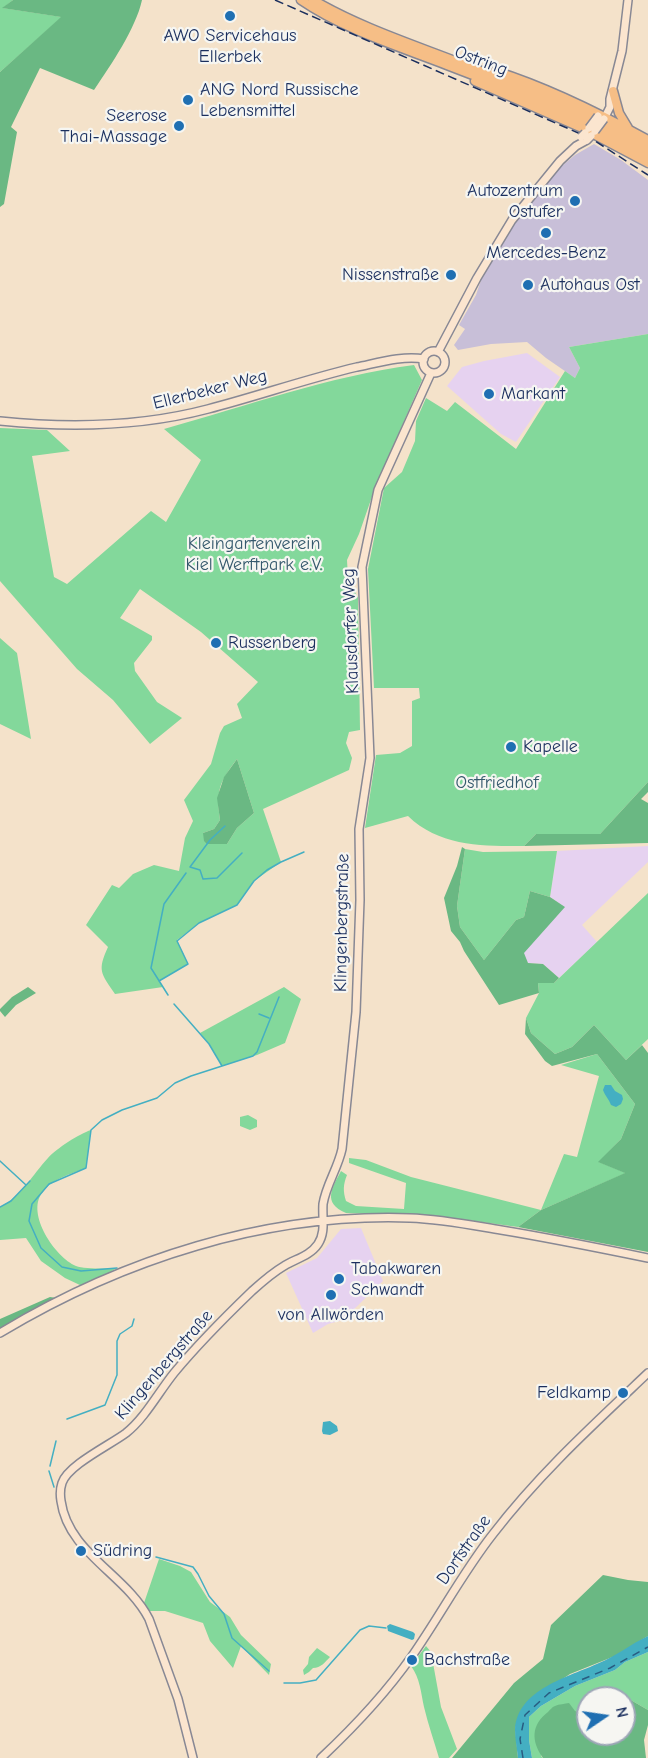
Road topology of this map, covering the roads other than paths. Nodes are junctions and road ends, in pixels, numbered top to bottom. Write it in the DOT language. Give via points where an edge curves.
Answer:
graph roads {
  1 [pos="301,0"];
  2 [pos="313,0"];
  3 [pos="628,0"];
  4 [pos="462,67"];
  5 [pos="611,95"];
  6 [pos="602,117"];
  7 [pos="630,130"];
  8 [pos="588,134"];
  9 [pos="648,140"];
  10 [pos="648,148"];
  11 [pos="648,155"];
  12 [pos="648,163"];
  13 [pos="438,352"];
  14 [pos="424,359"];
  15 [pos="431,373"];
  16 [pos="0,421"];
  17 [pos="370,758"];
  18 [pos="323,1221"];
  19 [pos="648,1258"];
  20 [pos="0,1333"];
  21 [pos="648,1373"];
  22 [pos="193,1758"];
  23 [pos="321,1758"];
  1 -- 4 [label="highway, Ostring" via="379,39"];
  2 -- 4 [label="highway, Ostring"];
  3 -- 5 [label="street, Klausdorfer Weg"];
  4 -- 6 [label="highway" via="484,68 519,79"];
  4 -- 8 [label="highway" via="476,81"];
  4 -- 10 [label="highway, Ostring" via="575,110"];
  4 -- 11 [label="highway, Ostring" via="606,131"];
  5 -- 6 [label="street, Klausdorfer Weg" via="610,107"];
  5 -- 7 [label="highway"];
  6 -- 7 [label="highway"];
  6 -- 8 [label="street, Klausdorfer Weg, bridge"];
  7 -- 9 [label="highway"];
  8 -- 12 [label="highway"];
  8 -- 13 [label="street, Klausdorfer Weg" via="551,171 502,234"];
  13 -- 14 [label="street" via="429,352"];
  13 -- 15 [label="street, Klausdorfer Weg" via="445,365"];
  14 -- 15 [label="street" via="424,367"];
  14 -- 16 [label="street, Ellerbeker Weg" via="375,363 206,410 143,422 75,425"];
  15 -- 17 [label="street, Klausdorfer Weg" via="378,490 362,567"];
  17 -- 18 [label="street, Klingenbergstraße" via="359,829 356,1012 342,1149 324,1198"];
  18 -- 19 [label="street" via="439,1221"];
  18 -- 20 [label="street" via="267,1229 135,1266 35,1312"];
  18 -- 22 [label="street, Klingenbergstraße" via="323,1231 314,1249 269,1276 201,1341 127,1432 74,1468 62,1482 63,1512 73,1533 135,1596 149,1619 178,1699"];
  21 -- 23 [label="street, Dorfstraße" via="518,1503 479,1553 411,1656 364,1714"];
}
